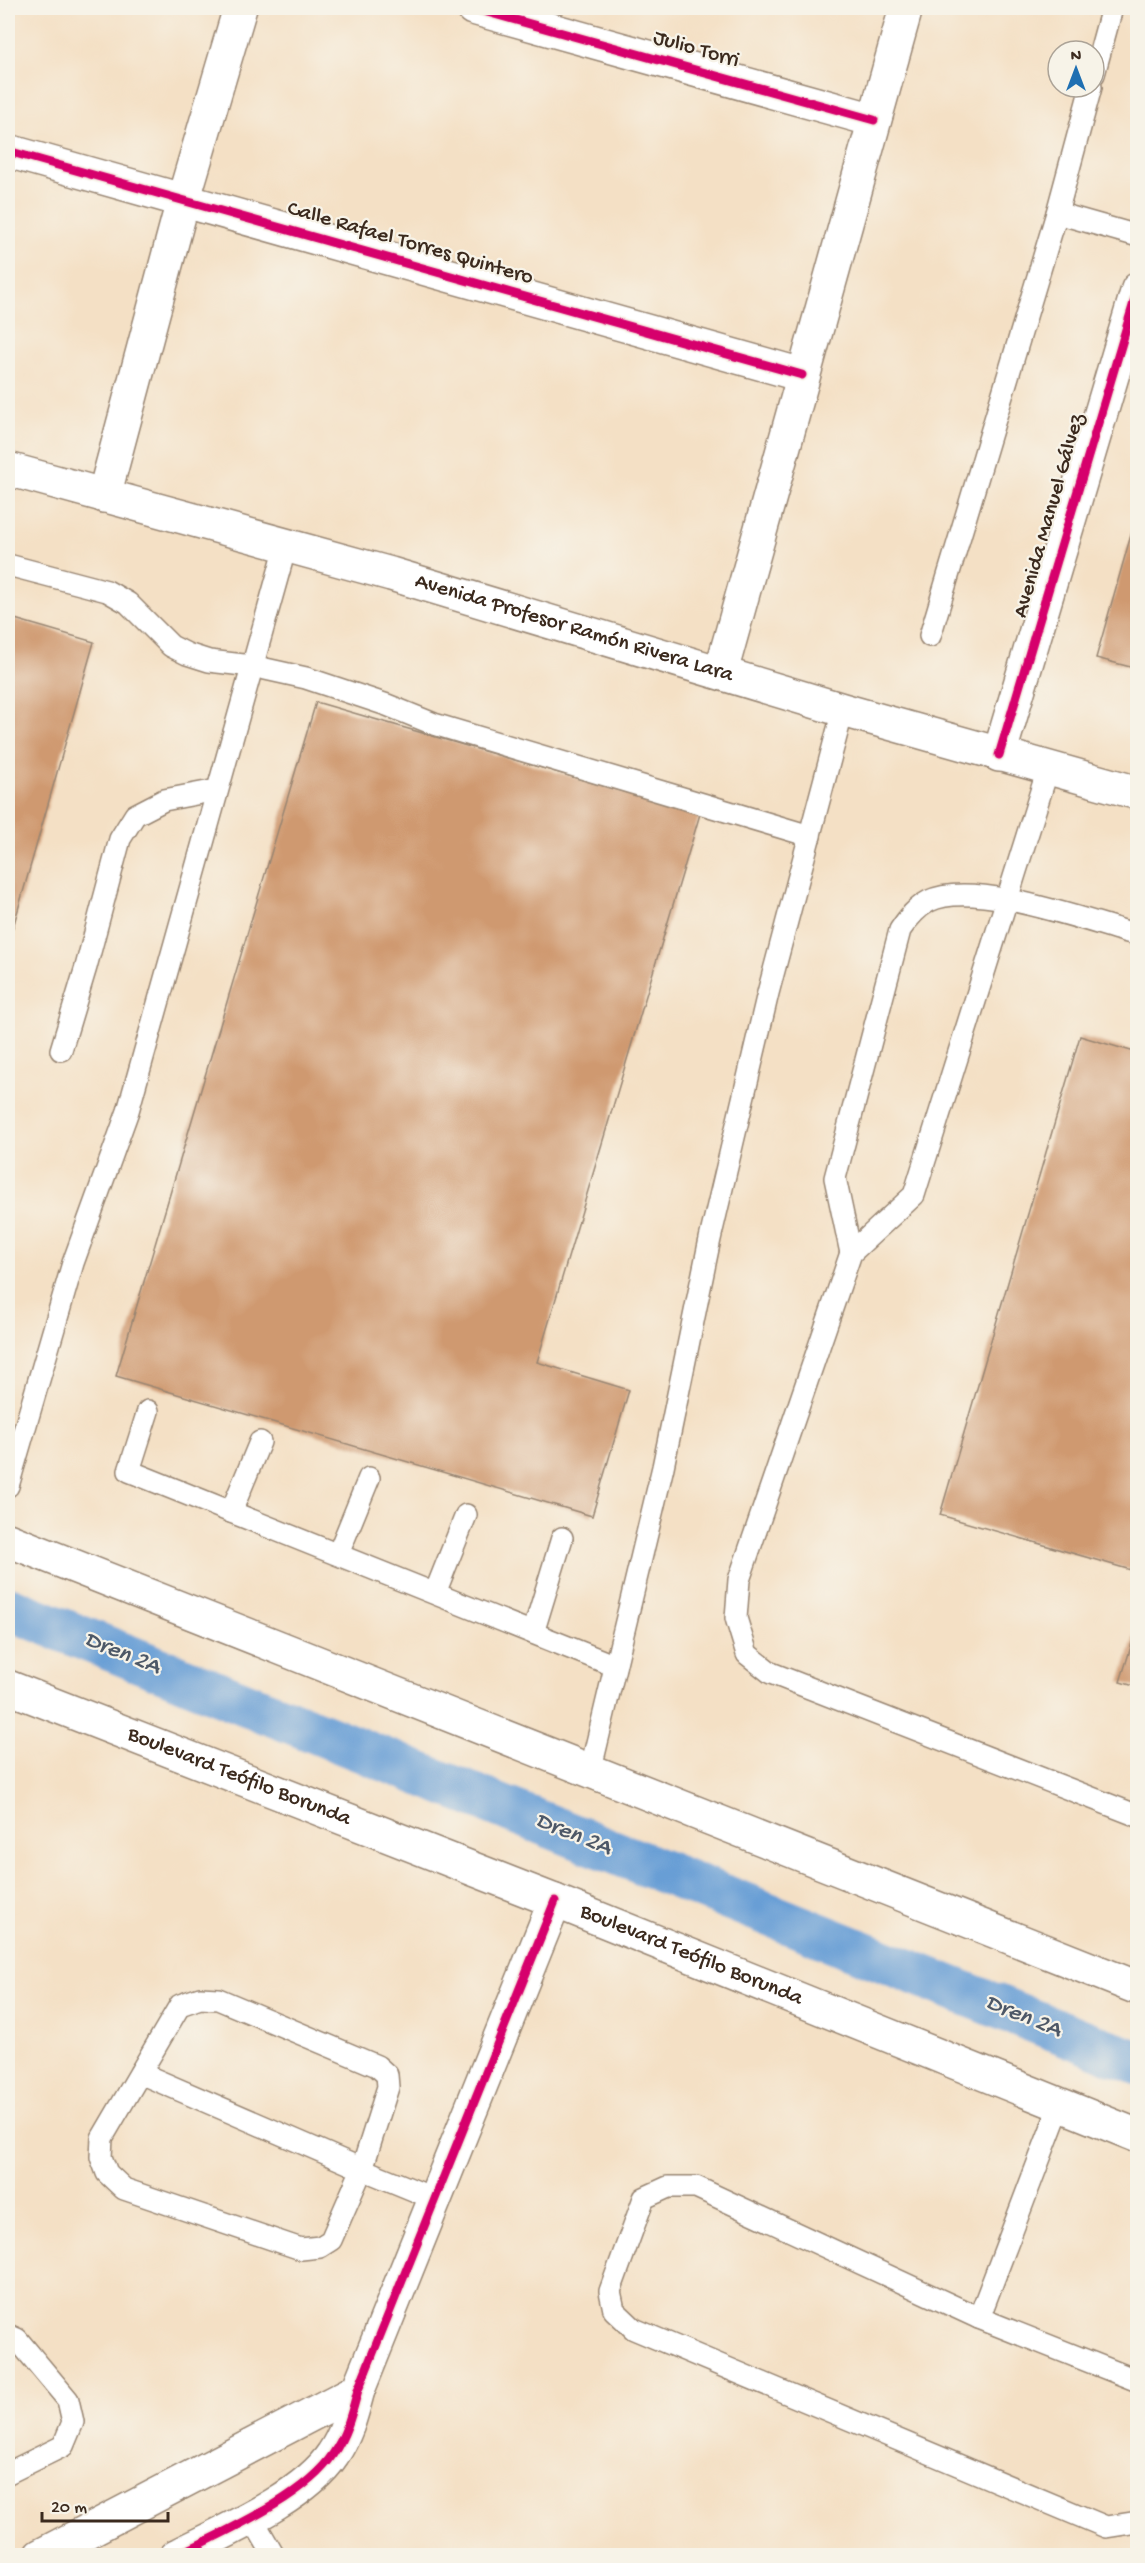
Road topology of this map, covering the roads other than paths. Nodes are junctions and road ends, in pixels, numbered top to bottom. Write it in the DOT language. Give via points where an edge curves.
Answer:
graph roads {
  1 [pos="240,8"];
  2 [pos="473,8"];
  3 [pos="906,8"];
  4 [pos="1112,8"];
  5 [pos="1104,39"];
  6 [pos="1088,99"];
  7 [pos="874,120"];
  8 [pos="8,151"];
  9 [pos="183,201"];
  10 [pos="1057,213"];
  11 [pos="1137,236"];
  12 [pos="1137,289"];
  13 [pos="802,375"];
  14 [pos="8,469"];
  15 [pos="104,496"];
  16 [pos="286,546"];
  17 [pos="8,565"];
  18 [pos="930,636"];
  19 [pos="252,666"];
  20 [pos="721,672"];
  21 [pos="843,710"];
  22 [pos="999,755"];
  23 [pos="1048,769"];
  24 [pos="217,790"];
  25 [pos="1137,793"];
  26 [pos="810,836"];
  27 [pos="1007,899"];
  28 [pos="1137,935"];
  29 [pos="61,1050"];
  30 [pos="851,1253"];
  31 [pos="148,1411"];
  32 [pos="260,1442"];
  33 [pos="369,1478"];
  34 [pos="8,1486"];
  35 [pos="231,1512"];
  36 [pos="466,1515"];
  37 [pos="562,1538"];
  38 [pos="8,1540"];
  39 [pos="338,1554"];
  40 [pos="435,1593"];
  41 [pos="533,1633"];
  42 [pos="615,1666"];
  43 [pos="8,1686"];
  44 [pos="590,1772"];
  45 [pos="1137,1816"];
  46 [pos="555,1901"];
  47 [pos="1137,1988"];
  48 [pos="140,2073"];
  49 [pos="1060,2105"];
  50 [pos="1137,2136"];
  51 [pos="362,2169"];
  52 [pos="435,2199"];
  53 [pos="979,2318"];
  54 [pos="11,2340"];
  55 [pos="1137,2381"];
  56 [pos="358,2390"];
  57 [pos="8,2473"];
  58 [pos="252,2518"];
  59 [pos="1137,2522"];
  60 [pos="40,2556"];
  61 [pos="176,2556"];
  62 [pos="274,2556"];
  1 -- 9 [label="street"];
  2 -- 7 [label="street, Julio Torri"];
  3 -- 7 [label="street"];
  4 -- 5 [label="lane"];
  6 -- 10 [label="lane"];
  7 -- 13 [label="street"];
  8 -- 9 [label="street, Calle Rafael Torres Quintero"];
  9 -- 13 [label="street, Calle Rafael Torres Quintero"];
  9 -- 15 [label="street"];
  10 -- 11 [label="lane"];
  10 -- 18 [label="lane"];
  12 -- 22 [label="street, Avenida Manuel Gálvez"];
  13 -- 20 [label="street"];
  14 -- 15 [label="street, Avenida Profesor Ramón Rivera Lara"];
  15 -- 16 [label="street, Avenida Profesor Ramón Rivera Lara"];
  16 -- 19 [label="lane"];
  16 -- 20 [label="street, Avenida Profesor Ramón Rivera Lara"];
  17 -- 19 [label="lane" via="107,591 128,603 171,646 209,661"];
  19 -- 24 [label="lane"];
  19 -- 26 [label="lane" via="306,678 434,724"];
  20 -- 21 [label="street, Avenida Profesor Ramón Rivera Lara"];
  21 -- 22 [label="street, Avenida Profesor Ramón Rivera Lara"];
  21 -- 26 [label="lane"];
  22 -- 23 [label="street, Avenida Profesor Ramón Rivera Lara"];
  23 -- 25 [label="street, Avenida Profesor Ramón Rivera Lara"];
  23 -- 27 [label="lane"];
  24 -- 29 [label="lane" via="164,800 135,815 120,839"];
  24 -- 34 [label="lane" via="128,1111 73,1263"];
  26 -- 42 [label="lane" via="710,1239 663,1467"];
  27 -- 28 [label="lane"];
  27 -- 30 [label="lane" via="914,1195"];
  27 -- 30 [label="lane" via="956,894 931,901 912,913 900,930 835,1178"];
  30 -- 45 [label="lane" via="738,1580 736,1618 747,1653 771,1673"];
  31 -- 35 [label="lane" via="129,1470"];
  32 -- 35 [label="lane"];
  33 -- 39 [label="lane"];
  35 -- 39 [label="lane"];
  36 -- 40 [label="lane"];
  37 -- 41 [label="lane"];
  38 -- 44 [label="street"];
  39 -- 40 [label="lane"];
  40 -- 41 [label="lane"];
  41 -- 42 [label="lane"];
  42 -- 44 [label="lane"];
  43 -- 46 [label="street, Boulevard Teófilo Borunda"];
  44 -- 47 [label="street"];
  46 -- 49 [label="street, Boulevard Teófilo Borunda"];
  46 -- 52 [label="street"];
  48 -- 51 [label="lane"];
  48 -- 51 [label="lane" via="180,2005 200,1998 218,1999 377,2066 387,2075 388,2086"];
  48 -- 51 [label="lane" via="102,2138 101,2157 107,2173 124,2188 301,2249 320,2247 331,2240"];
  49 -- 50 [label="street, Boulevard Teófilo Borunda"];
  49 -- 53 [label="lane"];
  51 -- 52 [label="lane"];
  52 -- 56 [label="street"];
  53 -- 55 [label="lane"];
  53 -- 59 [label="lane" via="696,2187 668,2187 644,2198 609,2291 614,2310 634,2329 1106,2527"];
  54 -- 57 [label="lane" via="68,2400 73,2422 63,2446"];
  56 -- 58 [label="street" via="346,2432 316,2476"];
  56 -- 60 [label="street"];
  58 -- 61 [label="street"];
  58 -- 62 [label="lane"];
}
